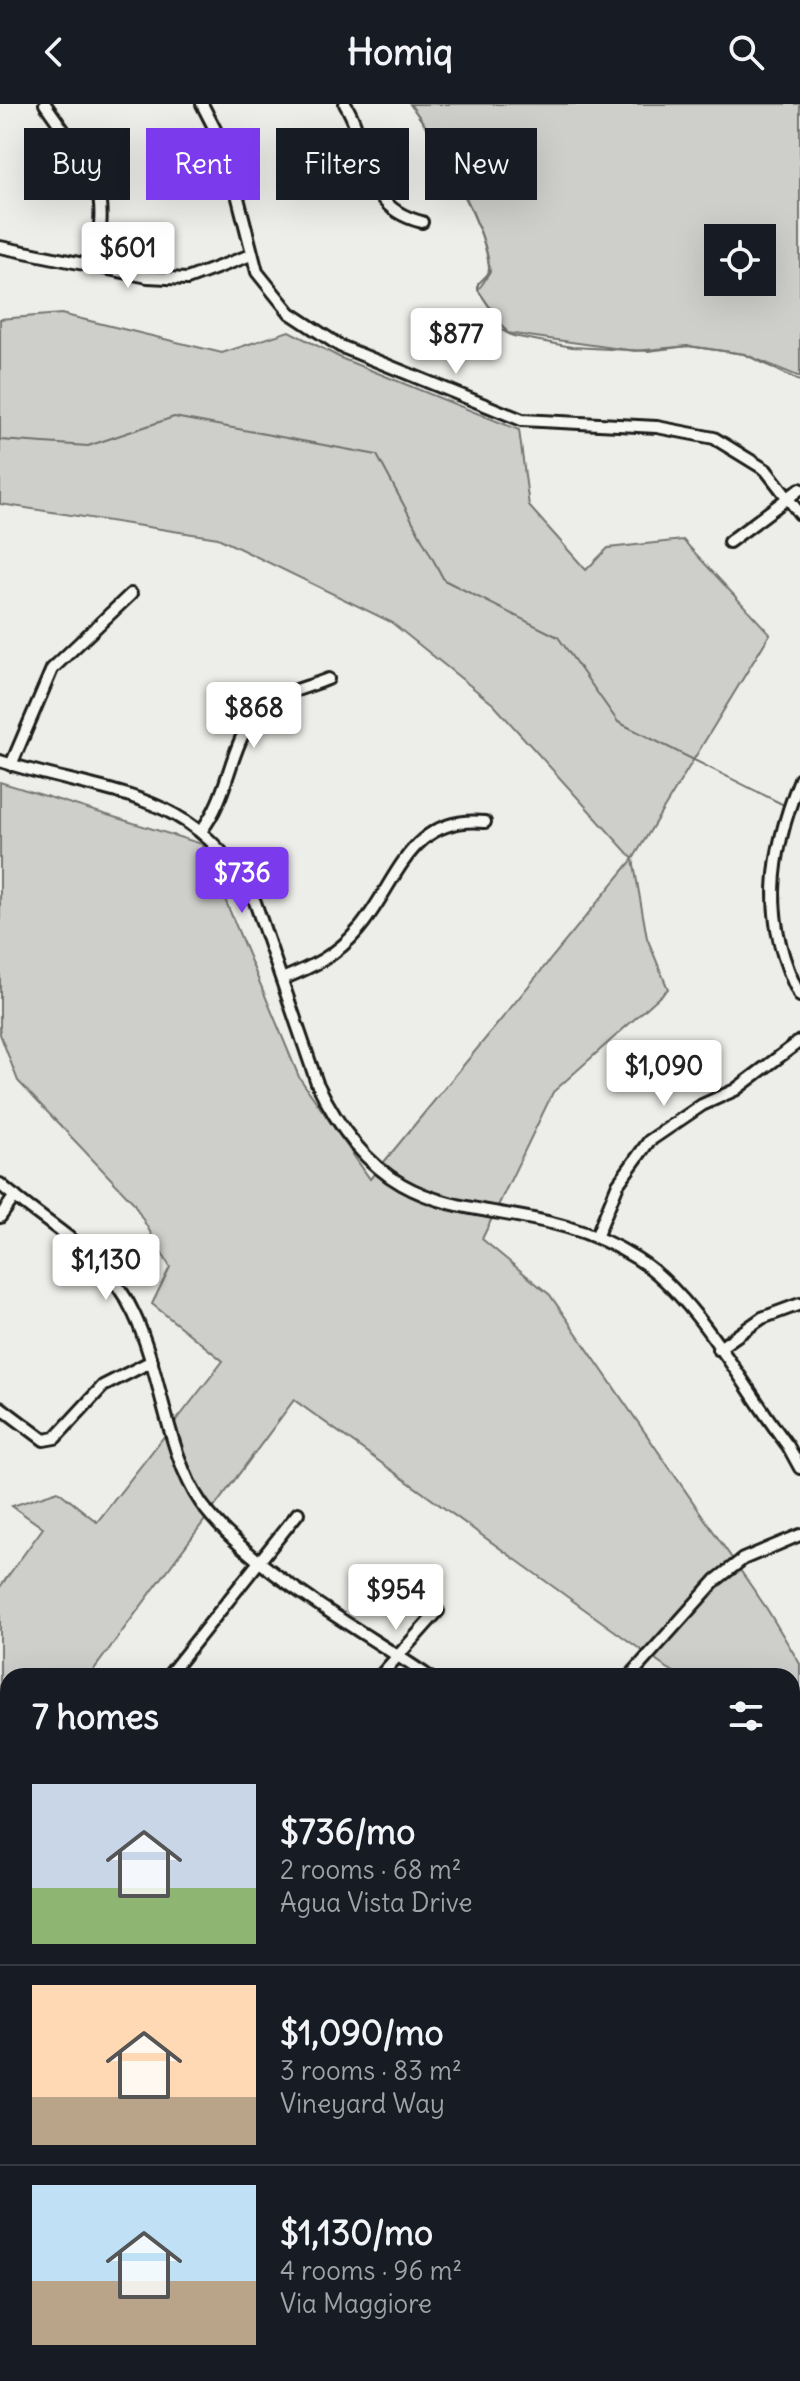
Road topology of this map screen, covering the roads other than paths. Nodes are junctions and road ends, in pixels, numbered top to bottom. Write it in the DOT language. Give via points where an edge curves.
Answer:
graph roads {
  1 [pos="45,104"];
  2 [pos="202,104"];
  3 [pos="345,104"];
  4 [pos="422,222"];
  5 [pos="0,247"];
  6 [pos="251,255"];
  7 [pos="93,267"];
  8 [pos="800,489"];
  9 [pos="790,497"];
  10 [pos="800,514"];
  11 [pos="729,542"];
  12 [pos="131,594"];
  13 [pos="328,679"];
  14 [pos="0,761"];
  15 [pos="11,765"];
  16 [pos="800,779"];
  17 [pos="485,822"];
  18 [pos="201,831"];
  19 [pos="282,979"];
  20 [pos="800,996"];
  21 [pos="800,1041"];
  22 [pos="0,1184"];
  23 [pos="15,1196"];
  24 [pos="0,1217"];
  25 [pos="597,1235"];
  26 [pos="800,1304"];
  27 [pos="718,1349"];
  28 [pos="152,1361"];
  29 [pos="0,1407"];
  30 [pos="800,1468"];
  31 [pos="298,1513"];
  32 [pos="800,1535"];
  33 [pos="261,1563"];
  34 [pos="438,1611"];
  35 [pos="397,1655"];
  36 [pos="174,1668"];
  37 [pos="386,1668"];
  38 [pos="416,1668"];
  39 [pos="637,1668"];
  1 -- 7 [label="street" via="98,187 103,227"];
  2 -- 6 [label="street" via="226,151"];
  3 -- 4 [label="street" via="378,193 399,213"];
  5 -- 7 [label="street"];
  6 -- 7 [label="street" via="187,279"];
  6 -- 9 [label="street" via="282,305 340,346 522,420 702,433 748,455"];
  8 -- 9 [label="street"];
  9 -- 10 [label="street"];
  9 -- 11 [label="street"];
  12 -- 15 [label="street" via="52,669"];
  13 -- 18 [label="street" via="279,697 252,720 238,745 221,802"];
  14 -- 15 [label="street"];
  15 -- 18 [label="street" via="147,800"];
  16 -- 20 [label="street" via="782,825 773,880 780,943"];
  17 -- 19 [label="street" via="457,823 425,838 406,856 351,938 326,959"];
  18 -- 19 [label="street" via="248,888"];
  19 -- 25 [label="street" via="330,1112 382,1171 455,1207"];
  21 -- 25 [label="street" via="735,1090 694,1109 649,1141 618,1184"];
  22 -- 23 [label="street"];
  23 -- 24 [label="street"];
  23 -- 28 [label="street" via="76,1240 102,1267 133,1311"];
  25 -- 27 [label="street" via="665,1280"];
  26 -- 27 [label="street" via="762,1318"];
  27 -- 30 [label="street"];
  28 -- 29 [label="street" via="103,1386 55,1438 44,1440"];
  28 -- 33 [label="street" via="193,1490 215,1520"];
  31 -- 33 [label="street"];
  32 -- 39 [label="street" via="743,1559 716,1580"];
  33 -- 35 [label="street"];
  33 -- 36 [label="street"];
  34 -- 35 [label="street"];
  35 -- 37 [label="street"];
  35 -- 38 [label="street"];
}
